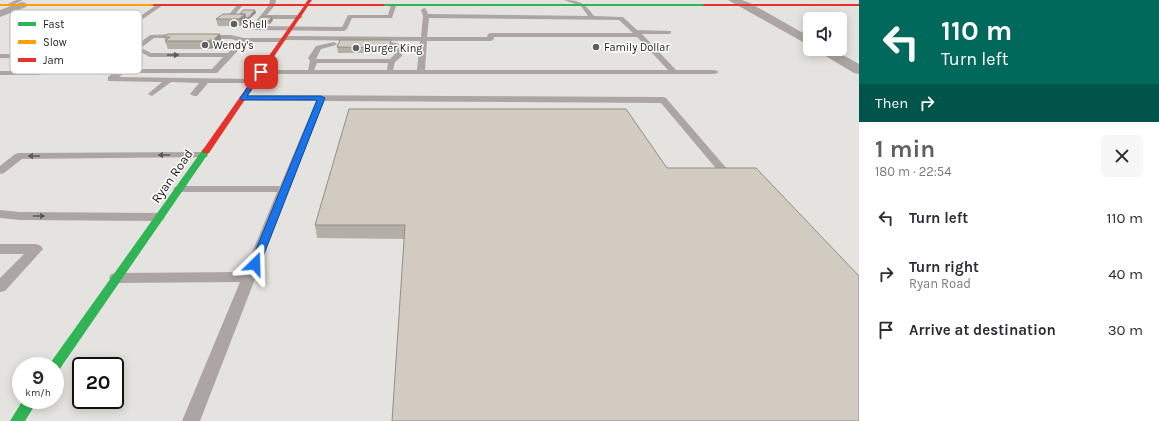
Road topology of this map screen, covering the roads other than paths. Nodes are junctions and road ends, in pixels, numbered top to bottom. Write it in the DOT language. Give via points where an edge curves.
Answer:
graph roads {
  1 [pos="567,0"];
  2 [pos="684,0"];
  3 [pos="733,0"];
  4 [pos="21,2"];
  5 [pos="192,3"];
  6 [pos="227,3"];
  7 [pos="272,3"];
  8 [pos="309,3"];
  9 [pos="474,3"];
  10 [pos="501,3"];
  11 [pos="644,3"];
  12 [pos="4,5"];
  13 [pos="160,5"];
  14 [pos="423,5"];
  15 [pos="582,5"];
  16 [pos="693,5"];
  17 [pos="746,5"];
  18 [pos="859,5"];
  19 [pos="240,6"];
  20 [pos="393,6"];
  21 [pos="0,14"];
  22 [pos="426,16"];
  23 [pos="142,17"];
  24 [pos="262,17"];
  25 [pos="300,17"];
  26 [pos="593,18"];
  27 [pos="228,19"];
  28 [pos="291,29"];
  29 [pos="669,32"];
  30 [pos="637,33"];
  31 [pos="184,36"];
  32 [pos="200,36"];
  33 [pos="424,38"];
  34 [pos="803,38"];
  35 [pos="284,39"];
  36 [pos="244,40"];
  37 [pos="142,44"];
  38 [pos="142,51"];
  39 [pos="150,55"];
  40 [pos="229,55"];
  41 [pos="0,56"];
  42 [pos="10,56"];
  43 [pos="835,56"];
  44 [pos="142,61"];
  45 [pos="314,61"];
  46 [pos="392,61"];
  47 [pos="859,70"];
  48 [pos="142,71"];
  49 [pos="261,72"];
  50 [pos="309,72"];
  51 [pos="390,72"];
  52 [pos="421,72"];
  53 [pos="674,72"];
  54 [pos="715,72"];
  55 [pos="117,74"];
  56 [pos="169,80"];
  57 [pos="206,80"];
  58 [pos="255,81"];
  59 [pos="152,94"];
  60 [pos="194,94"];
  61 [pos="243,98"];
  62 [pos="321,98"];
  63 [pos="203,155"];
  64 [pos="723,170"];
  65 [pos="0,171"];
  66 [pos="179,189"];
  67 [pos="285,190"];
  68 [pos="0,214"];
  69 [pos="160,217"];
  70 [pos="0,249"];
  71 [pos="250,277"];
  72 [pos="116,278"];
  73 [pos="0,287"];
  74 [pos="61,357"];
  75 [pos="25,409"];
  76 [pos="16,421"];
  77 [pos="191,421"];
  1 -- 15 [label="lane"];
  2 -- 16 [label="lane"];
  3 -- 17 [label="street"];
  4 -- 12 [label="main road"];
  4 -- 13 [label="main road"];
  4 -- 21 [label="street"];
  5 -- 6 [label="main road"];
  5 -- 13 [label="main road"];
  6 -- 19 [label="main road"];
  7 -- 8 [label="main road"];
  7 -- 19 [label="main road"];
  7 -- 24 [label="lane"];
  8 -- 20 [label="main road"];
  8 -- 25 [label="main road, Ryan Road"];
  9 -- 10 [label="main road"];
  9 -- 14 [label="main road"];
  10 -- 15 [label="main road"];
  11 -- 15 [label="main road"];
  11 -- 16 [label="main road"];
  13 -- 23 [label="lane"];
  14 -- 20 [label="main road"];
  14 -- 22 [label="lane"];
  15 -- 26 [label="lane"];
  16 -- 17 [label="main road"];
  17 -- 18 [label="main road"];
  17 -- 34 [label="street"];
  19 -- 27 [label="lane"];
  20 -- 28 [label="lane" via="390,17 350,16 344,29"];
  22 -- 26 [label="lane"];
  22 -- 33 [label="lane"];
  24 -- 25 [label="lane"];
  24 -- 28 [label="lane" via="252,28"];
  25 -- 28 [label="main road, Ryan Road"];
  26 -- 30 [label="lane" via="621,18"];
  28 -- 35 [label="main road, Ryan Road"];
  29 -- 30 [label="lane"];
  30 -- 33 [label="lane" via="490,35 491,39"];
  30 -- 53 [label="lane"];
  31 -- 37 [label="lane" via="152,36"];
  32 -- 36 [label="lane"];
  33 -- 35 [label="lane"];
  33 -- 52 [label="lane"];
  35 -- 36 [label="lane"];
  35 -- 49 [label="main road, Ryan Road"];
  36 -- 40 [label="lane"];
  38 -- 39 [label="lane"];
  39 -- 40 [label="lane, one-way"];
  39 -- 44 [label="lane"];
  40 -- 48 [label="lane" via="214,71"];
  41 -- 42 [label="lane"];
  43 -- 47 [label="street"];
  45 -- 46 [label="lane"];
  45 -- 46 [label="lane" via="312,58 318,47 327,44 358,43 398,45 398,56"];
  45 -- 50 [label="lane"];
  46 -- 51 [label="lane"];
  49 -- 50 [label="lane"];
  49 -- 58 [label="main road, Ryan Road"];
  50 -- 51 [label="lane"];
  51 -- 52 [label="lane"];
  52 -- 53 [label="lane"];
  53 -- 54 [label="lane"];
  55 -- 56 [label="lane" via="111,78"];
  56 -- 57 [label="lane"];
  56 -- 59 [label="lane"];
  57 -- 58 [label="lane"];
  57 -- 60 [label="lane"];
  58 -- 61 [label="main road, Ryan Road"];
  61 -- 62 [label="lane"];
  61 -- 63 [label="main road, Ryan Road"];
  62 -- 64 [label="lane" via="663,100"];
  62 -- 67 [label="lane"];
  63 -- 65 [label="lane, one-way" via="19,156"];
  63 -- 66 [label="main road, Ryan Road"];
  66 -- 67 [label="lane"];
  66 -- 69 [label="main road, Ryan Road"];
  67 -- 71 [label="lane"];
  68 -- 69 [label="lane, one-way"];
  69 -- 72 [label="main road, Ryan Road"];
  70 -- 73 [label="lane" via="36,249"];
  71 -- 72 [label="lane"];
  71 -- 77 [label="lane"];
  72 -- 74 [label="main road, Ryan Road"];
  75 -- 76 [label="main road"];
}
